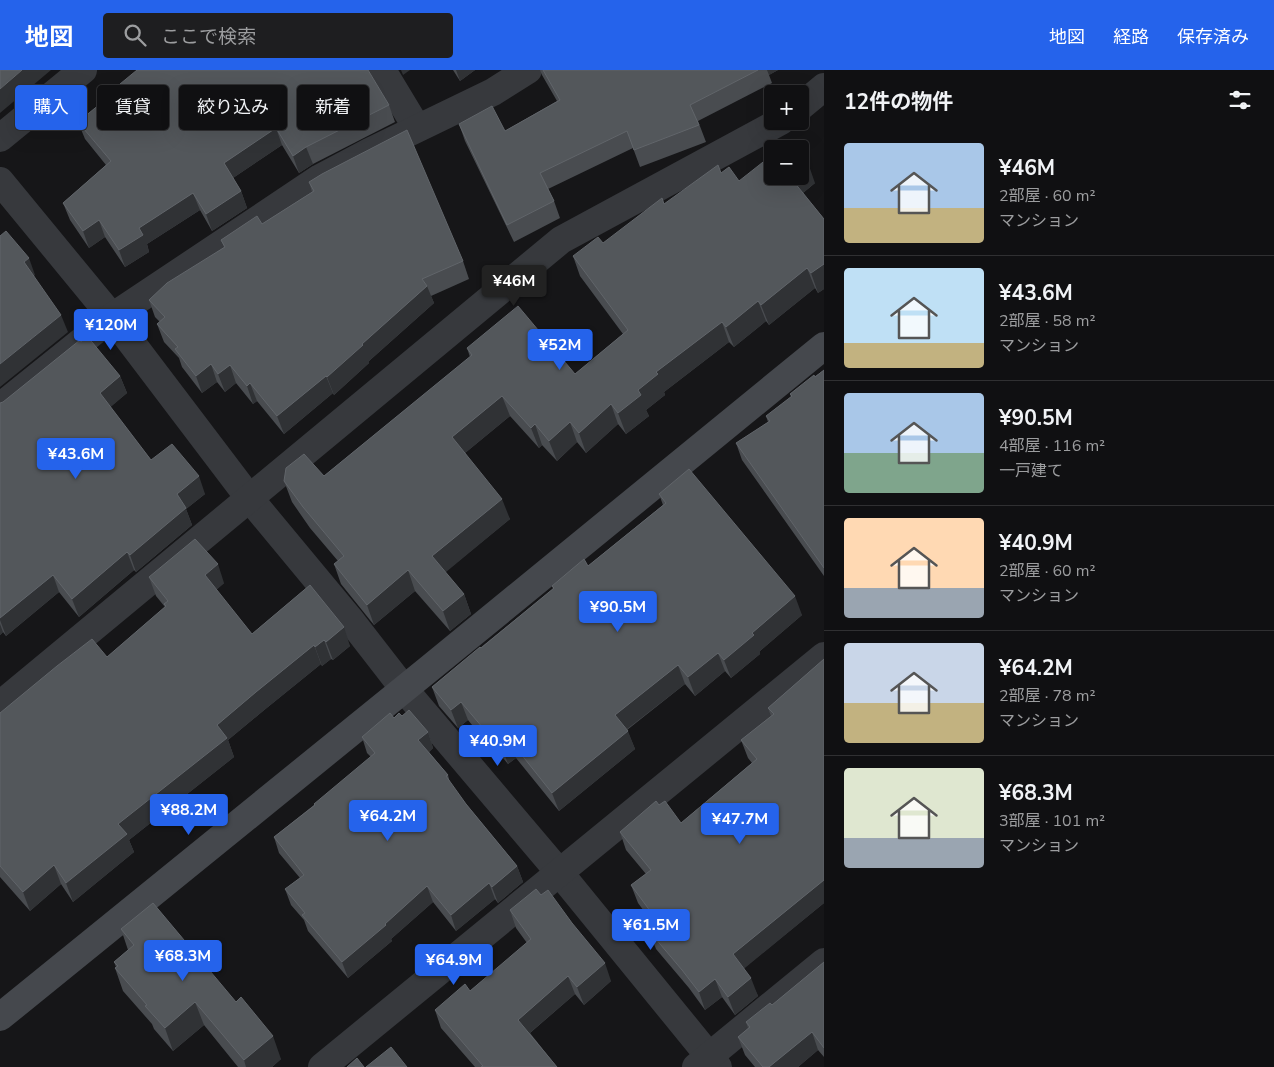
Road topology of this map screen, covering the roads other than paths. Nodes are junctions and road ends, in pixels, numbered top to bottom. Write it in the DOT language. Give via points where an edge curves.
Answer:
graph roads {
  1 [pos="83,70"];
  2 [pos="382,70"];
  3 [pos="528,70"];
  4 [pos="824,87"];
  5 [pos="809,100"];
  6 [pos="417,128"];
  7 [pos="764,130"];
  8 [pos="0,138"];
  9 [pos="0,181"];
  10 [pos="112,317"];
  11 [pos="824,346"];
  12 [pos="0,407"];
  13 [pos="250,498"];
  14 [pos="824,656"];
  15 [pos="404,689"];
  16 [pos="0,705"];
  17 [pos="559,872"];
  18 [pos="824,962"];
  19 [pos="0,1017"];
  20 [pos="708,1063"];
  21 [pos="322,1067"];
  1 -- 8 [label="street"];
  2 -- 6 [label="street"];
  3 -- 6 [label="street" via="493,92"];
  4 -- 5 [label="street"];
  6 -- 10 [label="street" via="320,178"];
  7 -- 13 [label="street" via="561,240"];
  9 -- 10 [label="street"];
  10 -- 12 [label="street"];
  10 -- 13 [label="street"];
  11 -- 15 [label="street"];
  13 -- 15 [label="street"];
  13 -- 16 [label="street"];
  14 -- 17 [label="street"];
  15 -- 17 [label="street"];
  15 -- 19 [label="street"];
  17 -- 20 [label="street"];
  17 -- 21 [label="street"];
  18 -- 20 [label="street"];
}
